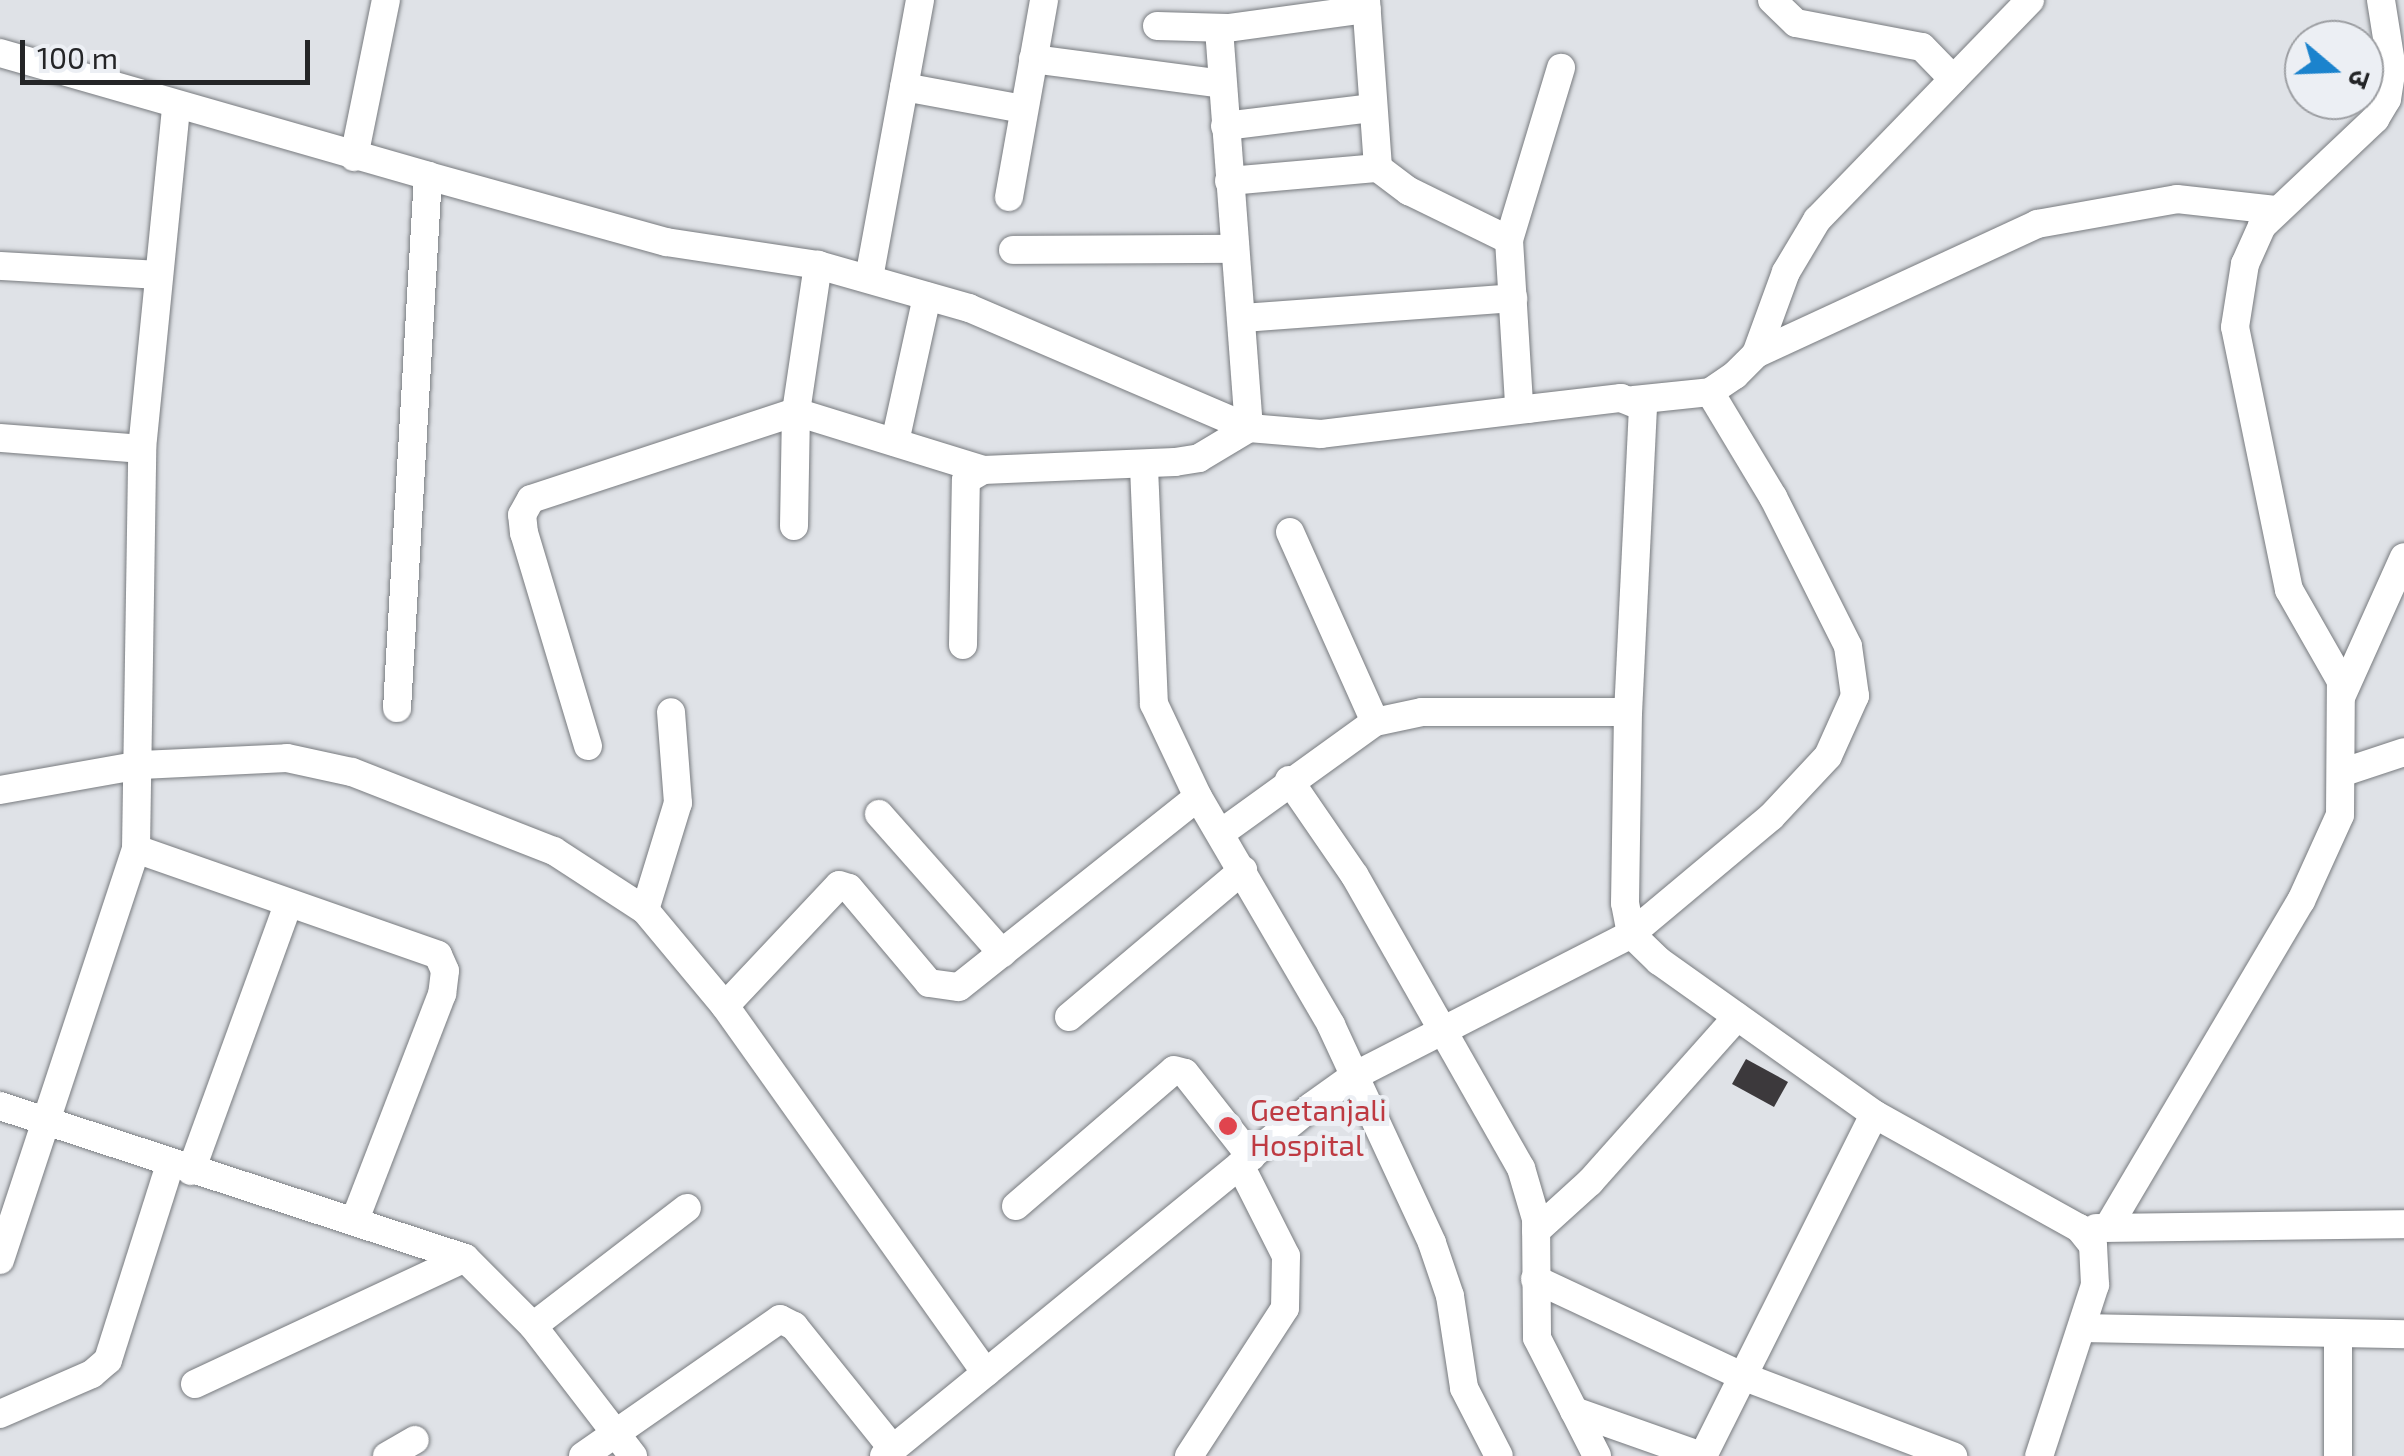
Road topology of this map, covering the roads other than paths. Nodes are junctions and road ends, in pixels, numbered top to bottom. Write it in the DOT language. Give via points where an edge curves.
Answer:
graph roads {
  1 [pos="386,0"];
  2 [pos="920,0"];
  3 [pos="1044,0"];
  4 [pos="1772,0"];
  5 [pos="2030,0"];
  6 [pos="1367,5"];
  7 [pos="2384,23"];
  8 [pos="1157,26"];
  9 [pos="1219,29"];
  10 [pos="0,53"];
  11 [pos="1033,58"];
  12 [pos="1562,68"];
  13 [pos="1954,79"];
  14 [pos="1222,84"];
  15 [pos="904,87"];
  16 [pos="2384,93"];
  17 [pos="176,108"];
  18 [pos="1371,108"];
  19 [pos="1023,109"];
  20 [pos="2374,120"];
  21 [pos="1225,126"];
  22 [pos="354,156"];
  23 [pos="1378,168"];
  24 [pos="428,176"];
  25 [pos="1228,181"];
  26 [pos="1009,197"];
  27 [pos="2275,210"];
  28 [pos="1508,240"];
  29 [pos="1013,250"];
  30 [pos="1233,250"];
  31 [pos="818,264"];
  32 [pos="0,266"];
  33 [pos="160,276"];
  34 [pos="869,278"];
  35 [pos="928,296"];
  36 [pos="1513,298"];
  37 [pos="1244,318"];
  38 [pos="1756,354"];
  39 [pos="1710,392"];
  40 [pos="1634,400"];
  41 [pos="1527,409"];
  42 [pos="796,412"];
  43 [pos="1249,428"];
  44 [pos="0,438"];
  45 [pos="895,442"];
  46 [pos="142,449"];
  47 [pos="1144,467"];
  48 [pos="983,470"];
  49 [pos="794,526"];
  50 [pos="1290,532"];
  51 [pos="2404,556"];
  52 [pos="964,645"];
  53 [pos="2342,695"];
  54 [pos="397,708"];
  55 [pos="671,712"];
  56 [pos="1628,712"];
  57 [pos="1375,722"];
  58 [pos="588,746"];
  59 [pos="2404,752"];
  60 [pos="142,765"];
  61 [pos="2340,773"];
  62 [pos="1288,780"];
  63 [pos="0,790"];
  64 [pos="1198,797"];
  65 [pos="879,814"];
  66 [pos="1221,833"];
  67 [pos="136,849"];
  68 [pos="1242,870"];
  69 [pos="288,904"];
  70 [pos="644,910"];
  71 [pos="1631,934"];
  72 [pos="1002,953"];
  73 [pos="725,1006"];
  74 [pos="1737,1016"];
  75 [pos="1069,1017"];
  76 [pos="1444,1034"];
  77 [pos="1354,1076"];
  78 [pos="0,1106"];
  79 [pos="1874,1114"];
  80 [pos="47,1122"];
  81 [pos="1245,1161"];
  82 [pos="180,1168"];
  83 [pos="1016,1206"];
  84 [pos="687,1208"];
  85 [pos="355,1220"];
  86 [pos="2404,1224"];
  87 [pos="2079,1228"];
  88 [pos="2108,1228"];
  89 [pos="1536,1231"];
  90 [pos="465,1258"];
  91 [pos="0,1260"];
  92 [pos="1534,1279"];
  93 [pos="534,1326"];
  94 [pos="2082,1328"];
  95 [pos="2338,1333"];
  96 [pos="2404,1334"];
  97 [pos="986,1373"];
  98 [pos="1742,1376"];
  99 [pos="195,1384"];
  100 [pos="1574,1412"];
  101 [pos="0,1414"];
  102 [pos="613,1433"];
  103 [pos="415,1440"];
  104 [pos="889,1452"];
  105 [pos="387,1456"];
  106 [pos="583,1456"];
  107 [pos="632,1456"];
  108 [pos="1190,1456"];
  109 [pos="1500,1456"];
  110 [pos="1597,1456"];
  111 [pos="1702,1456"];
  112 [pos="1953,1456"];
  113 [pos="2040,1456"];
  114 [pos="2338,1456"];
  1 -- 22 [label="street"];
  2 -- 15 [label="street"];
  3 -- 11 [label="street"];
  4 -- 13 [label="street" via="1796,24 1922,47"];
  5 -- 13 [label="street"];
  6 -- 9 [label="street"];
  6 -- 18 [label="street"];
  7 -- 16 [label="street" via="2392,69"];
  8 -- 9 [label="street"];
  9 -- 14 [label="street"];
  10 -- 17 [label="street"];
  11 -- 14 [label="street"];
  11 -- 19 [label="street"];
  12 -- 28 [label="street"];
  13 -- 38 [label="street" via="1817,220 1786,272"];
  14 -- 21 [label="street"];
  15 -- 19 [label="street"];
  15 -- 34 [label="street"];
  17 -- 22 [label="street"];
  17 -- 33 [label="street"];
  18 -- 21 [label="street"];
  18 -- 23 [label="street"];
  19 -- 26 [label="street"];
  20 -- 27 [label="street"];
  21 -- 25 [label="street"];
  22 -- 24 [label="street"];
  23 -- 25 [label="street"];
  23 -- 28 [label="street" via="1409,191"];
  24 -- 31 [label="street" via="709,253"];
  24 -- 54 [label="street"];
  25 -- 30 [label="street"];
  27 -- 38 [label="street" via="2177,199 2056,219 1957,258"];
  27 -- 53 [label="street" via="2245,264 2235,327 2239,363 2289,590 2328,650"];
  28 -- 36 [label="street"];
  29 -- 30 [label="street"];
  30 -- 37 [label="street"];
  31 -- 34 [label="street"];
  31 -- 42 [label="street"];
  32 -- 33 [label="street"];
  33 -- 46 [label="street"];
  34 -- 35 [label="street"];
  35 -- 43 [label="street" via="995,316"];
  35 -- 45 [label="street"];
  36 -- 37 [label="street"];
  36 -- 41 [label="street" via="1516,397"];
  37 -- 43 [label="street"];
  38 -- 39 [label="street"];
  39 -- 40 [label="street"];
  39 -- 71 [label="street" via="1848,646 1856,696 1828,756 1782,807"];
  40 -- 41 [label="street"];
  40 -- 56 [label="street" via="1646,418"];
  41 -- 43 [label="street" via="1321,434"];
  42 -- 45 [label="street"];
  42 -- 49 [label="street"];
  42 -- 58 [label="street" via="600,474 525,507 524,534"];
  43 -- 47 [label="street" via="1200,458"];
  44 -- 46 [label="street"];
  45 -- 48 [label="street"];
  46 -- 60 [label="street"];
  47 -- 48 [label="street"];
  47 -- 64 [label="street" via="1150,684"];
  48 -- 52 [label="street" via="966,480 965,489"];
  50 -- 57 [label="street"];
  51 -- 53 [label="street"];
  53 -- 61 [label="street"];
  55 -- 70 [label="street" via="678,803"];
  56 -- 57 [label="street" via="1422,712"];
  56 -- 71 [label="street" via="1625,903"];
  57 -- 62 [label="street"];
  59 -- 61 [label="street"];
  60 -- 63 [label="street"];
  60 -- 67 [label="street"];
  60 -- 70 [label="street" via="288,758 352,772 554,851"];
  61 -- 88 [label="street" via="2340,815 2301,901"];
  62 -- 66 [label="street"];
  62 -- 76 [label="street" via="1355,876"];
  64 -- 66 [label="street"];
  64 -- 72 [label="street"];
  65 -- 72 [label="street"];
  66 -- 68 [label="street"];
  67 -- 69 [label="street"];
  67 -- 80 [label="street"];
  68 -- 75 [label="street"];
  68 -- 77 [label="street"];
  69 -- 82 [label="street"];
  69 -- 85 [label="street" via="423,945 445,971"];
  70 -- 73 [label="street"];
  71 -- 74 [label="street"];
  71 -- 76 [label="street"];
  72 -- 73 [label="street" via="959,987 940,989 849,888 839,885"];
  73 -- 97 [label="street"];
  74 -- 79 [label="street"];
  74 -- 89 [label="street" via="1590,1182"];
  76 -- 77 [label="street"];
  76 -- 89 [label="street" via="1521,1168"];
  77 -- 81 [label="street"];
  77 -- 109 [label="street" via="1432,1243 1450,1296 1464,1388"];
  78 -- 80 [label="street"];
  79 -- 87 [label="street"];
  79 -- 98 [label="street"];
  80 -- 82 [label="street"];
  80 -- 91 [label="street"];
  81 -- 83 [label="street" via="1185,1073 1174,1070"];
  81 -- 97 [label="street"];
  81 -- 108 [label="street" via="1286,1256 1285,1308"];
  82 -- 85 [label="street"];
  82 -- 101 [label="street" via="108,1360 92,1374"];
  84 -- 93 [label="street"];
  85 -- 90 [label="street"];
  86 -- 88 [label="street"];
  87 -- 88 [label="street"];
  87 -- 94 [label="street" via="2096,1263"];
  89 -- 92 [label="street"];
  90 -- 93 [label="street"];
  90 -- 99 [label="street"];
  92 -- 98 [label="street"];
  92 -- 100 [label="street" via="1537,1338"];
  93 -- 102 [label="street"];
  94 -- 95 [label="street"];
  94 -- 113 [label="street"];
  95 -- 96 [label="street"];
  95 -- 114 [label="street"];
  97 -- 104 [label="street"];
  98 -- 111 [label="street"];
  98 -- 112 [label="street"];
  100 -- 110 [label="street"];
  100 -- 111 [label="street"];
  102 -- 104 [label="street" via="780,1318 794,1326"];
  102 -- 106 [label="street"];
  102 -- 107 [label="street"];
  103 -- 105 [label="street"];
}
